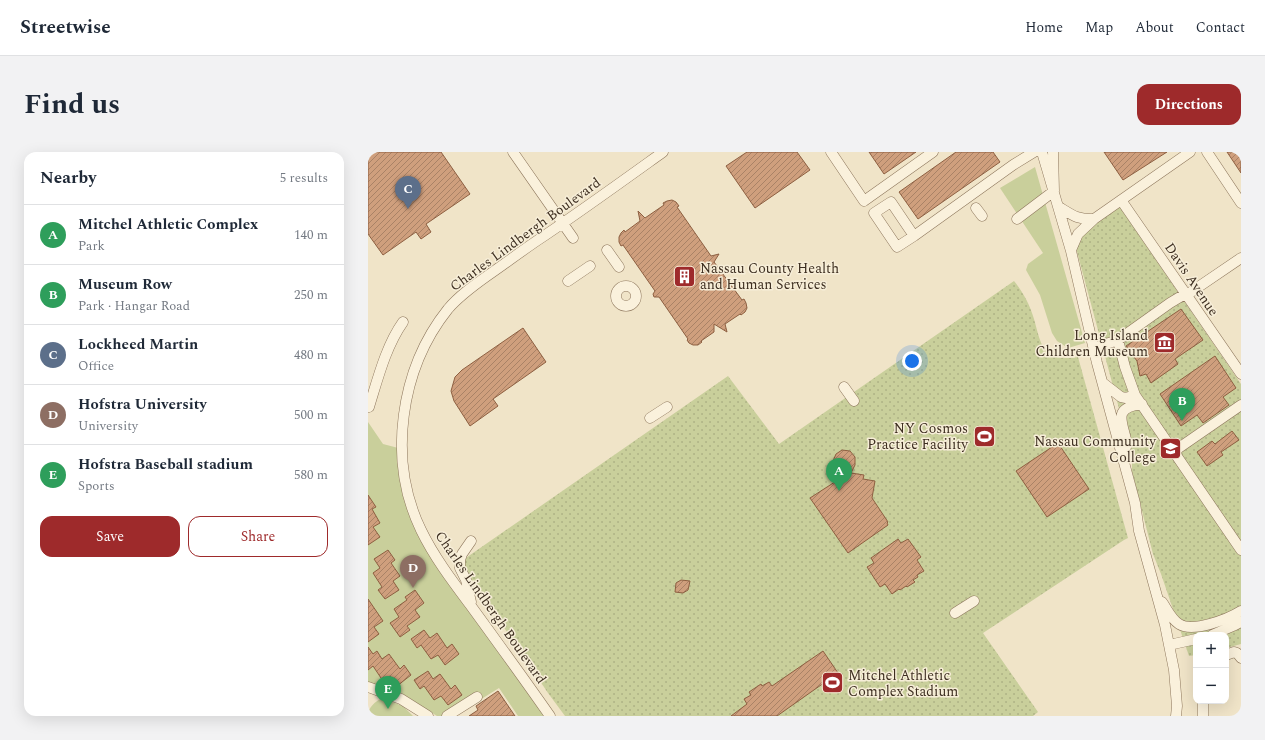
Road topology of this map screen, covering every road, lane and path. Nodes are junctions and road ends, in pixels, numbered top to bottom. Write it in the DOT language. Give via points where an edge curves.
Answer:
graph roads {
  1 [pos="513,152"];
  2 [pos="663,152"];
  3 [pos="831,152"];
  4 [pos="933,152"];
  5 [pos="1034,152"];
  6 [pos="1042,152"];
  7 [pos="1053,152"];
  8 [pos="1190,152"];
  9 [pos="1207,152"];
  10 [pos="1054,191"];
  11 [pos="1121,200"];
  12 [pos="1241,203"];
  13 [pos="1059,207"];
  14 [pos="1017,219"];
  15 [pos="1094,219"];
  16 [pos="562,223"];
  17 [pos="914,236"];
  18 [pos="573,238"];
  19 [pos="607,250"];
  20 [pos="1070,250"];
  21 [pos="1241,258"];
  22 [pos="590,266"];
  23 [pos="619,267"];
  24 [pos="568,281"];
  25 [pos="1185,294"];
  26 [pos="404,322"];
  27 [pos="1118,340"];
  28 [pos="1094,348"];
  29 [pos="1241,374"];
  30 [pos="1103,383"];
  31 [pos="844,387"];
  32 [pos="1135,395"];
  33 [pos="854,401"];
  34 [pos="1142,404"];
  35 [pos="1241,405"];
  36 [pos="369,406"];
  37 [pos="667,407"];
  38 [pos="650,418"];
  39 [pos="1122,452"];
  40 [pos="1173,452"];
  41 [pos="471,541"];
  42 [pos="1241,550"];
  43 [pos="1157,595"];
  44 [pos="974,601"];
  45 [pos="472,608"];
  46 [pos="955,613"];
  47 [pos="1239,619"];
  48 [pos="1217,632"];
  49 [pos="1193,640"];
  50 [pos="1169,645"];
  51 [pos="1229,654"];
  52 [pos="1241,658"];
  53 [pos="368,687"];
  54 [pos="477,697"];
  55 [pos="1203,704"];
  56 [pos="428,716"];
  57 [pos="447,716"];
  58 [pos="550,716"];
  59 [pos="1176,716"];
  60 [pos="1203,716"];
  1 -- 16 [label="street"];
  2 -- 16 [label="street, Charles Lindbergh Boulevard"];
  3 -- 4 [label="street" via="864,201"];
  5 -- 17 [label="street"];
  6 -- 10 [label="street"];
  7 -- 10 [label="street"];
  8 -- 11 [label="street"];
  9 -- 12 [label="street"];
  10 -- 13 [label="street"];
  10 -- 14 [label="street"];
  11 -- 15 [label="street"];
  11 -- 25 [label="street, Davis Avenue"];
  13 -- 15 [label="street" via="1078,218"];
  13 -- 20 [label="street"];
  15 -- 20 [label="street" via="1078,234"];
  16 -- 18 [label="street"];
  16 -- 45 [label="street, Charles Lindbergh Boulevard" via="475,284 449,308 433,330 424,349 407,398 401,442 403,473 410,501 421,531"];
  19 -- 23 [label="street"];
  20 -- 28 [label="street"];
  21 -- 25 [label="street"];
  22 -- 24 [label="street"];
  25 -- 27 [label="street"];
  25 -- 29 [label="street, Davis Avenue"];
  26 -- 36 [label="street" via="386,356"];
  27 -- 28 [label="street"];
  27 -- 32 [label="street" via="1124,367"];
  28 -- 30 [label="street"];
  30 -- 32 [label="street" via="1121,397"];
  30 -- 39 [label="street"];
  31 -- 33 [label="street"];
  32 -- 34 [label="street"];
  34 -- 39 [label="street" via="1124,410 1122,415 1127,445"];
  34 -- 40 [label="street"];
  35 -- 40 [label="street"];
  37 -- 38 [label="street"];
  39 -- 43 [label="street" via="1139,531"];
  40 -- 42 [label="street"];
  41 -- 45 [label="street" via="462,554 460,568 466,580"];
  43 -- 47 [label="street" via="1180,625 1190,627"];
  43 -- 50 [label="street"];
  44 -- 46 [label="street"];
  45 -- 58 [label="street, Charles Lindbergh Boulevard"];
  47 -- 48 [label="street"];
  49 -- 50 [label="street"];
  50 -- 59 [label="street" via="1174,670"];
  51 -- 52 [label="street" via="1238,653"];
  53 -- 56 [label="street" via="401,699"];
  54 -- 57 [label="street"];
  55 -- 60 [label="street"];
}
